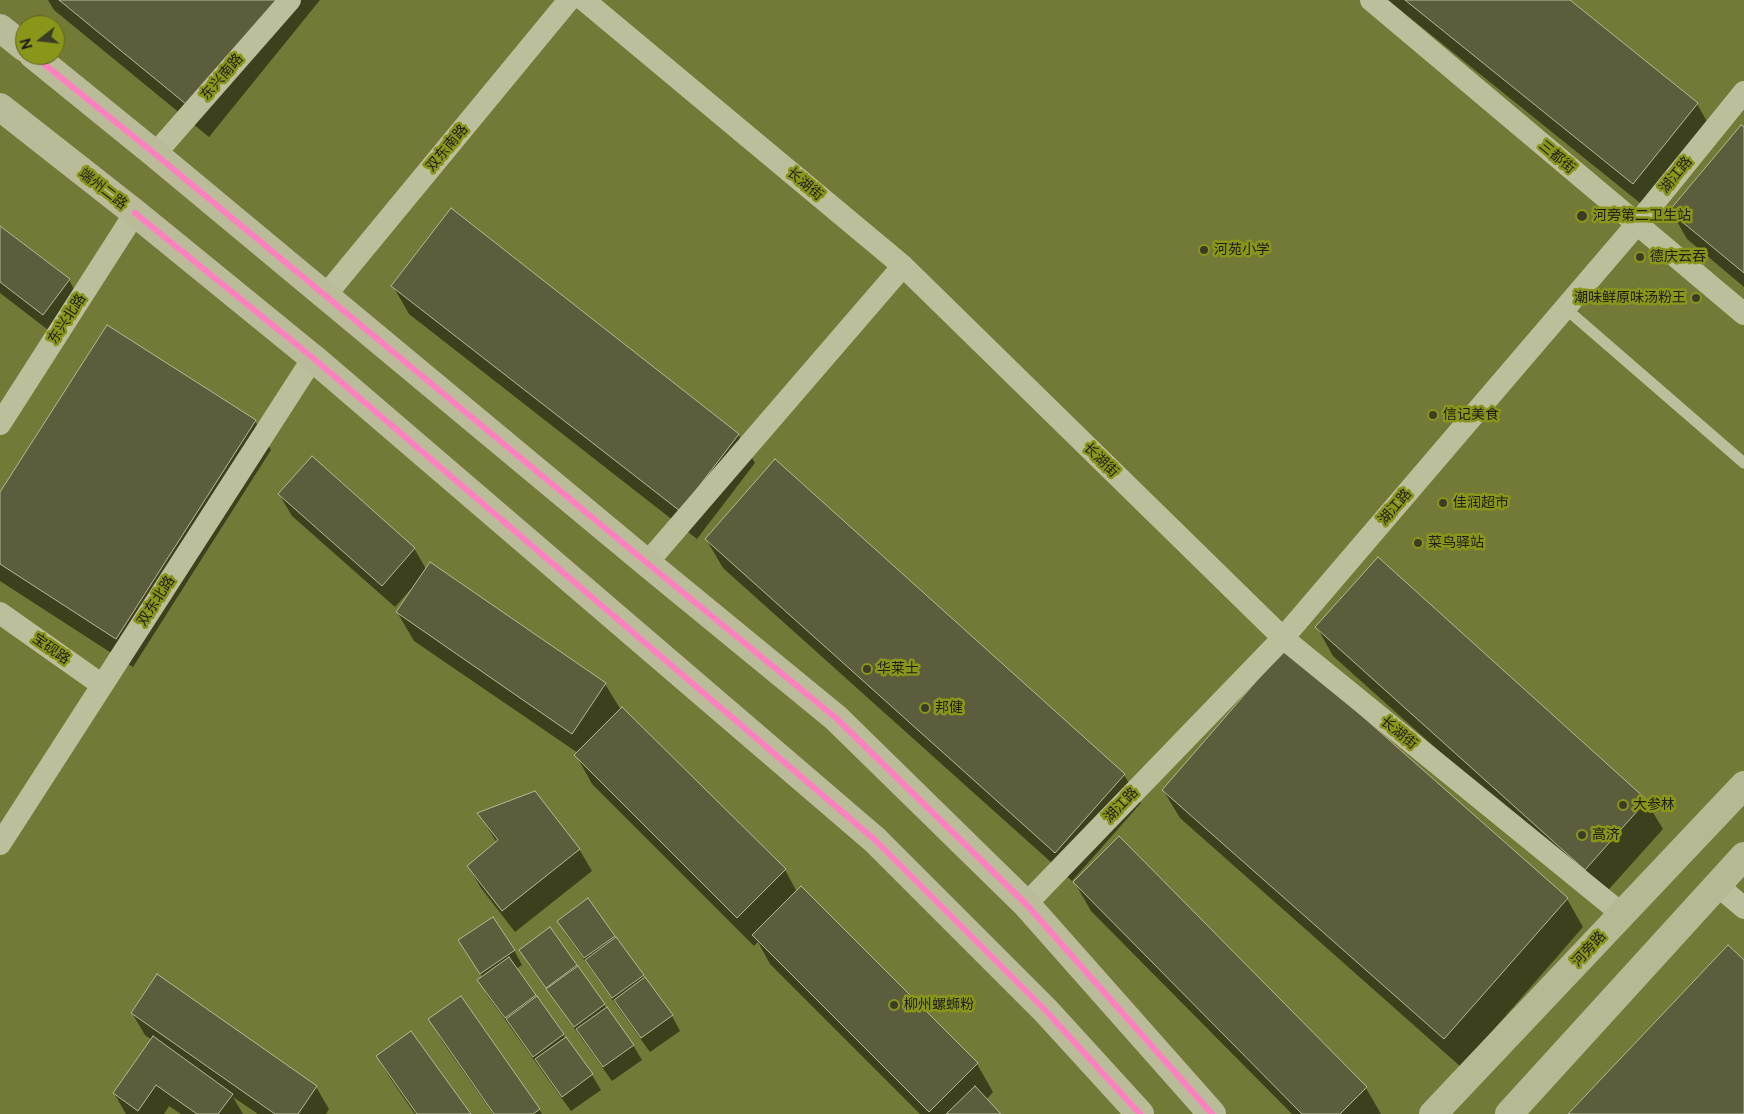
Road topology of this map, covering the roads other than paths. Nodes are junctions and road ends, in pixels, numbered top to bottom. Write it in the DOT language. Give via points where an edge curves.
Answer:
graph roads {
  1 [pos="290,0"];
  2 [pos="569,0"];
  3 [pos="584,0"];
  4 [pos="1370,0"];
  5 [pos="0,28"];
  6 [pos="15,40"];
  7 [pos="45,65"];
  8 [pos="1744,92"];
  9 [pos="0,107"];
  10 [pos="155,154"];
  11 [pos="135,213"];
  12 [pos="1637,224"];
  13 [pos="903,266"];
  14 [pos="325,296"];
  15 [pos="1565,308"];
  16 [pos="1744,314"];
  17 [pos="313,358"];
  18 [pos="0,424"];
  19 [pos="1744,463"];
  20 [pos="647,563"];
  21 [pos="0,613"];
  22 [pos="1282,638"];
  23 [pos="102,685"];
  24 [pos="1744,785"];
  25 [pos="0,844"];
  26 [pos="1744,856"];
  27 [pos="1717,885"];
  28 [pos="1026,904"];
  29 [pos="1744,908"];
  30 [pos="1622,914"];
  31 [pos="1140,1114"];
  32 [pos="1212,1114"];
  33 [pos="1434,1114"];
  34 [pos="1509,1114"];
  1 -- 10 [label="street, 东兴南路"];
  2 -- 14 [label="street, 双东南路"];
  3 -- 13 [label="street, 长湖街"];
  4 -- 12 [label="street, 三都街"];
  5 -- 6 [label="main road"];
  7 -- 10 [label="main road"];
  8 -- 12 [label="street, 湖江路"];
  9 -- 11 [label="main road, 端州二路"];
  10 -- 14 [label="main road"];
  11 -- 17 [label="main road, 端州二路"];
  11 -- 18 [label="street, 东兴北路"];
  12 -- 15 [label="street, 湖江路"];
  12 -- 16 [label="street, 三都街"];
  13 -- 20 [label="street"];
  13 -- 22 [label="street, 长湖街"];
  14 -- 20 [label="main road"];
  15 -- 19 [label="lane"];
  15 -- 22 [label="street, 湖江路"];
  17 -- 23 [label="street, 双东北路"];
  17 -- 31 [label="main road, 端州二路" via="875,840 1046,1011"];
  20 -- 28 [label="main road" via="836,718"];
  21 -- 23 [label="street, 宝砚路"];
  22 -- 28 [label="street, 湖江路"];
  22 -- 30 [label="street, 长湖街"];
  23 -- 25 [label="street, 双东北路"];
  24 -- 30 [label="street, 河旁路"];
  26 -- 27 [label="street"];
  27 -- 29 [label="street"];
  27 -- 34 [label="street"];
  28 -- 32 [label="main road"];
  30 -- 33 [label="street, 河旁路"];
}
